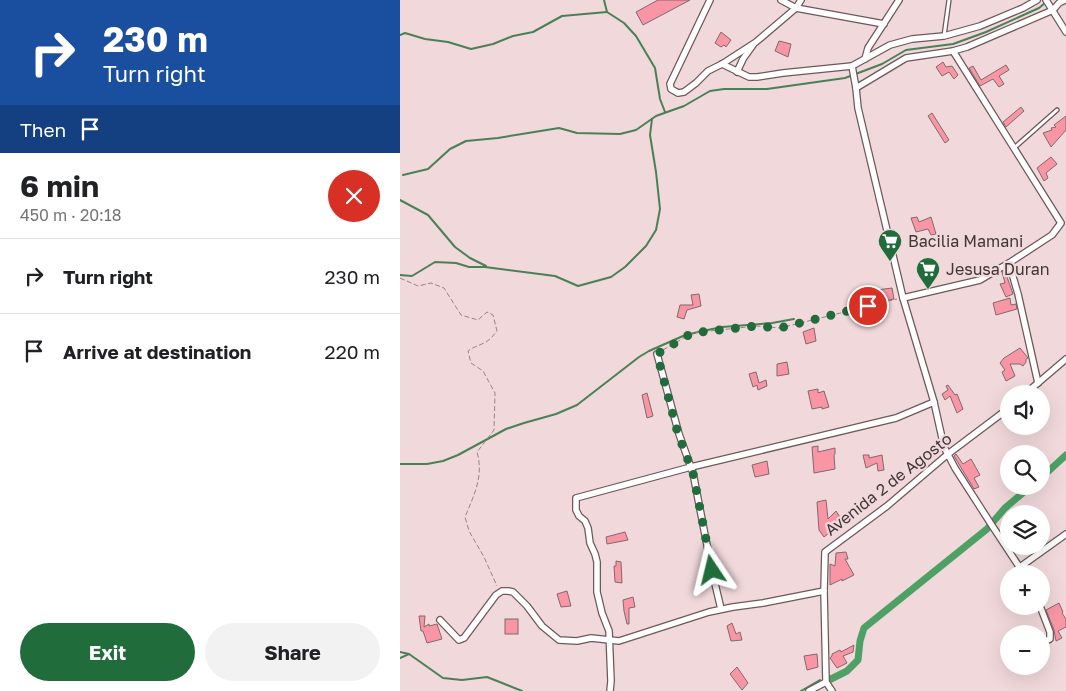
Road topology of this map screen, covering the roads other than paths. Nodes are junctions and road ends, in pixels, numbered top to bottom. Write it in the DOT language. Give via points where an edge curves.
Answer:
graph roads {
  1 [pos="710,0"];
  2 [pos="781,0"];
  3 [pos="801,0"];
  4 [pos="898,0"];
  5 [pos="949,0"];
  6 [pos="1037,0"];
  7 [pos="1046,0"];
  8 [pos="1065,0"];
  9 [pos="796,8"];
  10 [pos="1053,10"];
  11 [pos="884,24"];
  12 [pos="1066,32"];
  13 [pos="944,36"];
  14 [pos="756,42"];
  15 [pos="953,51"];
  16 [pos="865,59"];
  17 [pos="722,64"];
  18 [pos="737,72"];
  19 [pos="853,72"];
  20 [pos="856,88"];
  21 [pos="1057,110"];
  22 [pos="1013,148"];
  23 [pos="1009,263"];
  24 [pos="903,298"];
  25 [pos="657,354"];
  26 [pos="1066,359"];
  27 [pos="1038,383"];
  28 [pos="1036,385"];
  29 [pos="934,402"];
  30 [pos="1000,415"];
  31 [pos="948,454"];
  32 [pos="691,467"];
  33 [pos="1066,534"];
  34 [pos="1018,565"];
  35 [pos="1024,565"];
  36 [pos="824,591"];
  37 [pos="722,609"];
  38 [pos="440,620"];
  39 [pos="610,641"];
  40 [pos="826,682"];
  41 [pos="610,691"];
  42 [pos="809,691"];
  43 [pos="832,691"];
  1 -- 17 [label="street" via="672,79 671,89 684,92 708,71"];
  2 -- 9 [label="street"];
  3 -- 9 [label="street"];
  4 -- 11 [label="street"];
  5 -- 13 [label="lane"];
  6 -- 13 [label="street" via="980,26"];
  7 -- 10 [label="street"];
  8 -- 10 [label="street"];
  9 -- 11 [label="street"];
  9 -- 14 [label="street"];
  10 -- 12 [label="street"];
  10 -- 15 [label="street"];
  11 -- 16 [label="street" via="868,48"];
  13 -- 16 [label="street" via="898,42"];
  14 -- 17 [label="street"];
  14 -- 18 [label="street" via="742,59"];
  15 -- 20 [label="street" via="906,58"];
  15 -- 22 [label="street"];
  16 -- 19 [label="street"];
  17 -- 18 [label="street"];
  18 -- 19 [label="street" via="749,77"];
  19 -- 20 [label="street"];
  20 -- 24 [label="street"];
  21 -- 22 [label="lane"];
  22 -- 23 [label="street" via="1061,223 1052,235"];
  23 -- 24 [label="street" via="980,280"];
  23 -- 27 [label="street"];
  24 -- 29 [label="street"];
  25 -- 32 [label="street" via="678,434"];
  26 -- 27 [label="street"];
  27 -- 28 [label="street"];
  29 -- 31 [label="street"];
  29 -- 32 [label="street" via="896,418"];
  30 -- 31 [label="street, Avenida 2 de Agosto"];
  31 -- 34 [label="street"];
  31 -- 36 [label="street, Avenida 2 de Agosto" via="887,506 825,552"];
  32 -- 37 [label="street"];
  32 -- 39 [label="street" via="576,498 576,510 588,528 597,562 597,592"];
  33 -- 35 [label="street"];
  36 -- 37 [label="street"];
  36 -- 40 [label="street, Avenida 2 de Agosto"];
  37 -- 39 [label="street"];
  38 -- 39 [label="street" via="459,640 464,638 496,595 508,591 513,592 542,626 559,640 592,638"];
  39 -- 41 [label="street"];
  40 -- 42 [label="street"];
  40 -- 43 [label="street"];
}
